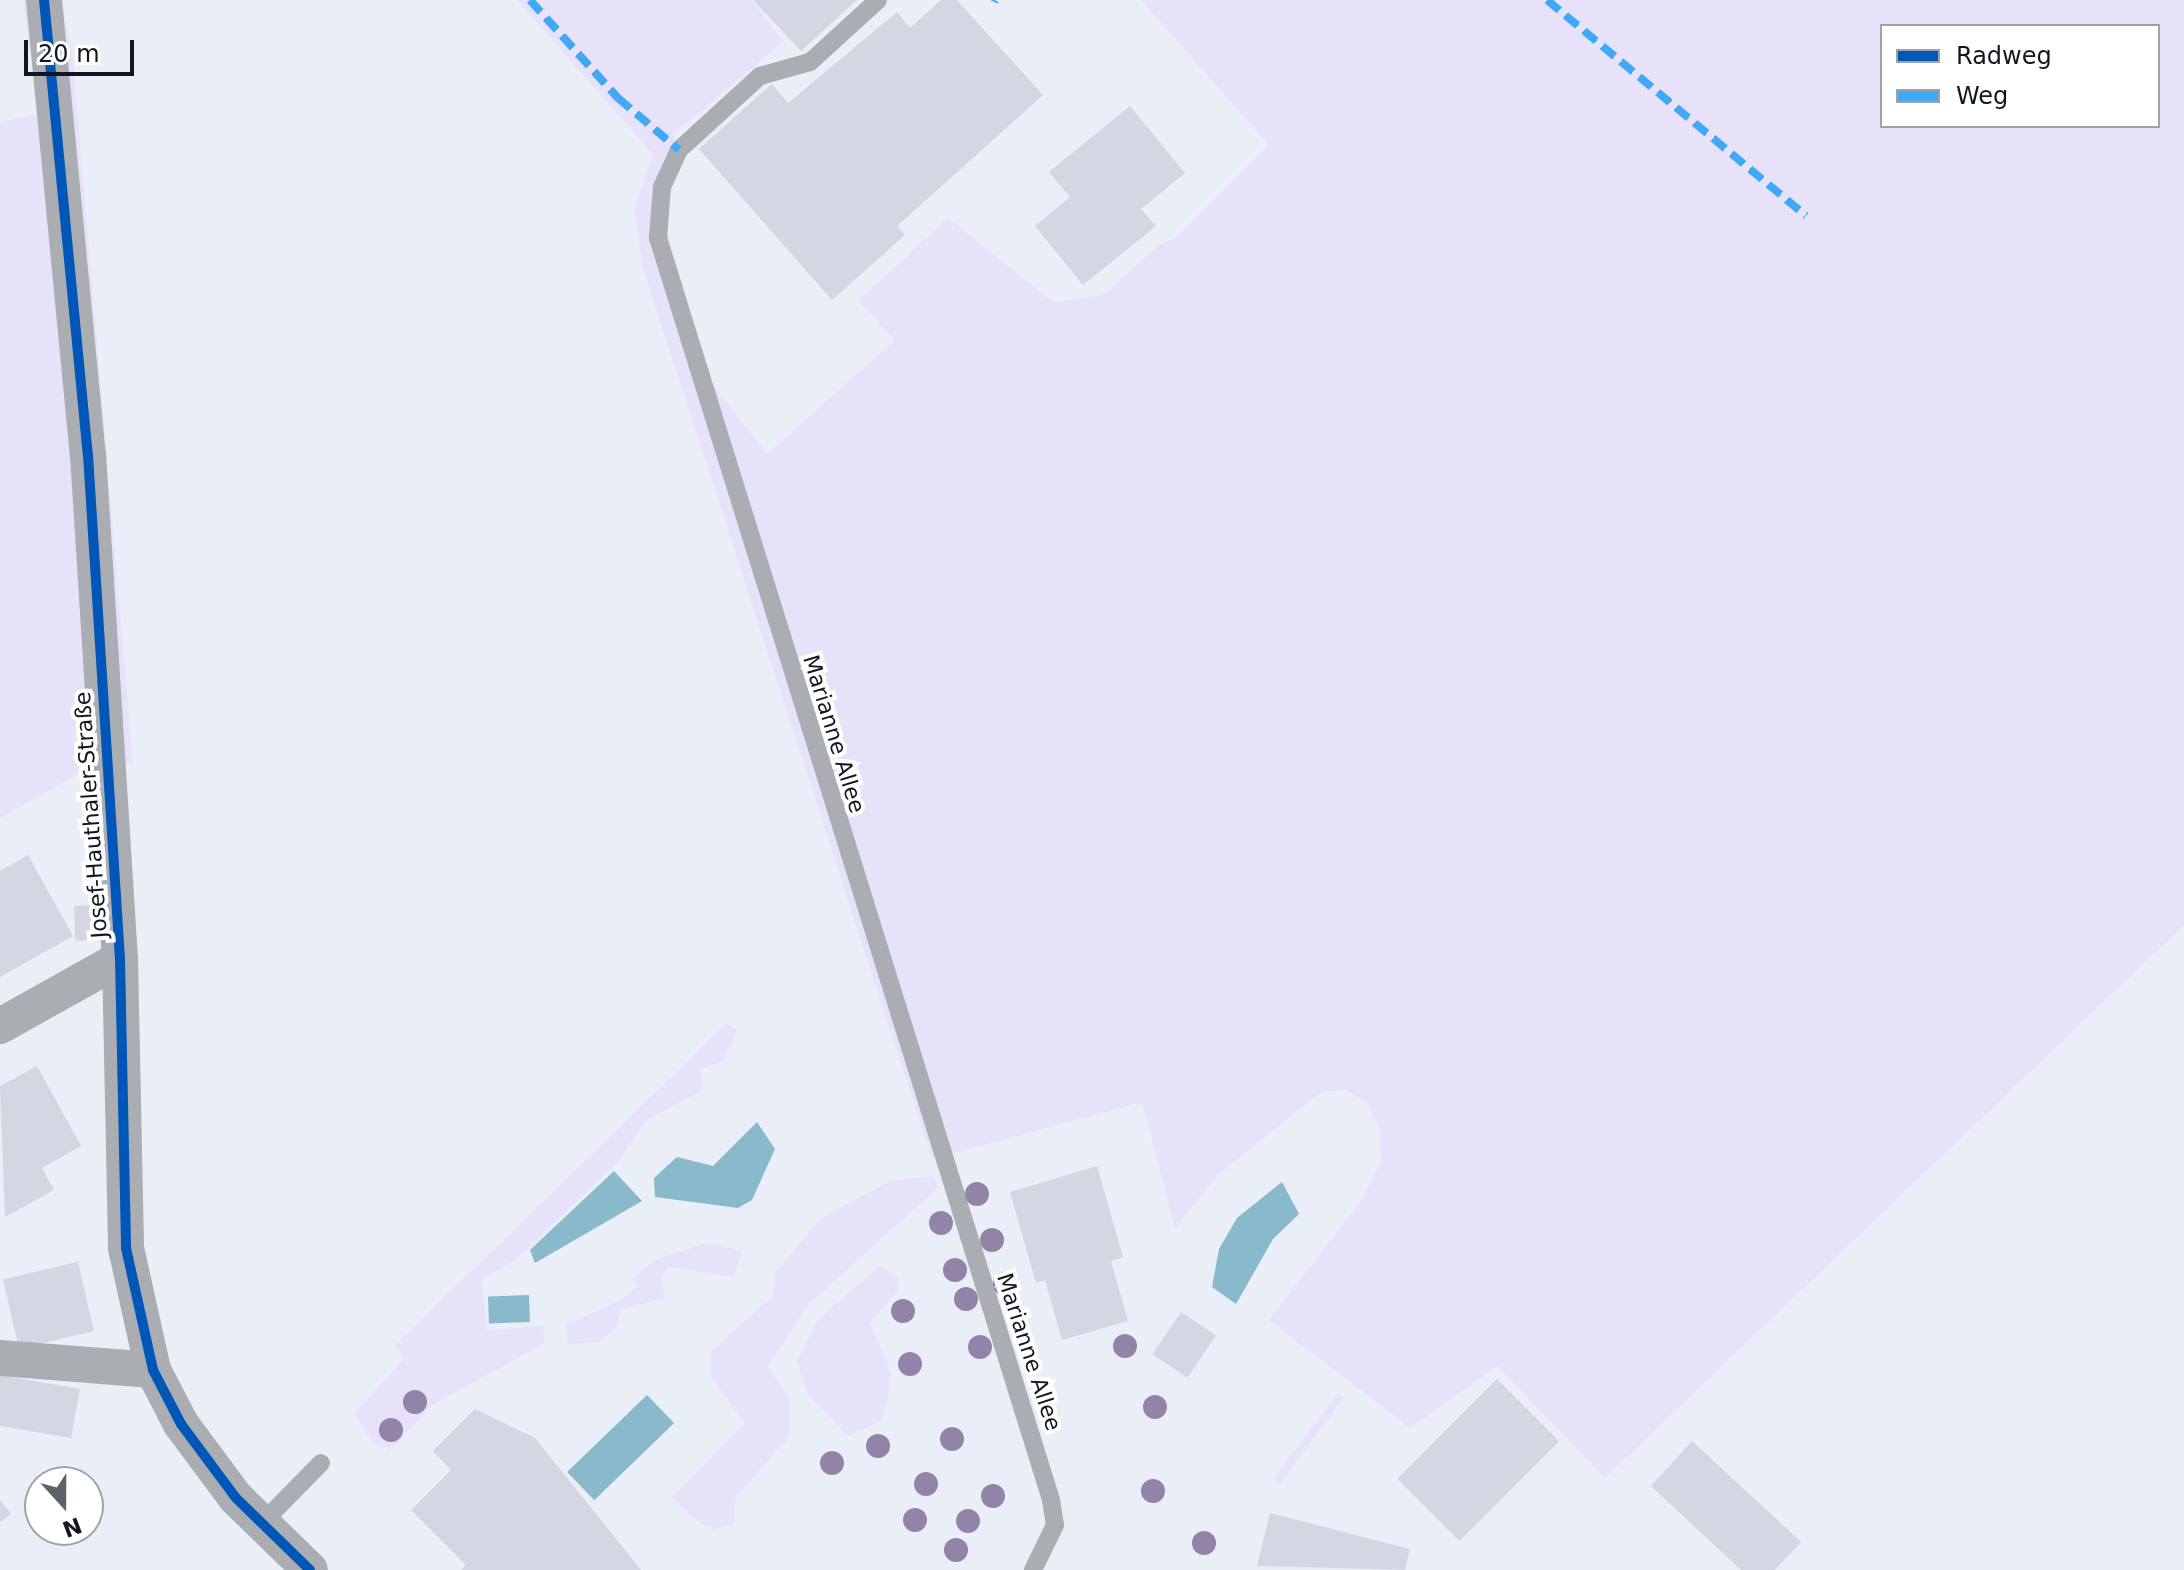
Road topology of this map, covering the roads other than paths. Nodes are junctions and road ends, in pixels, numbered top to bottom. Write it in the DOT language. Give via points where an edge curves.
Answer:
graph roads {
  1 [pos="44,0"];
  2 [pos="878,0"];
  3 [pos="120,959"];
  4 [pos="0,1026"];
  5 [pos="0,1358"];
  6 [pos="153,1370"];
  7 [pos="321,1463"];
  8 [pos="262,1523"];
  9 [pos="310,1570"];
  10 [pos="1033,1570"];
  1 -- 3 [label="street, Josef-Hauthaler-Straße" via="88,455"];
  2 -- 10 [label="lane, Marianne Allee" via="810,62 760,76 679,150 662,187 658,238 1051,1500 1055,1525"];
  3 -- 4 [label="street"];
  3 -- 6 [label="street, Josef-Hauthaler-Straße" via="126,1248"];
  5 -- 6 [label="street"];
  6 -- 8 [label="street, Josef-Hauthaler-Straße" via="203,1459"];
  7 -- 8 [label="lane"];
  8 -- 9 [label="street, Josef-Hauthaler-Straße"];
}
